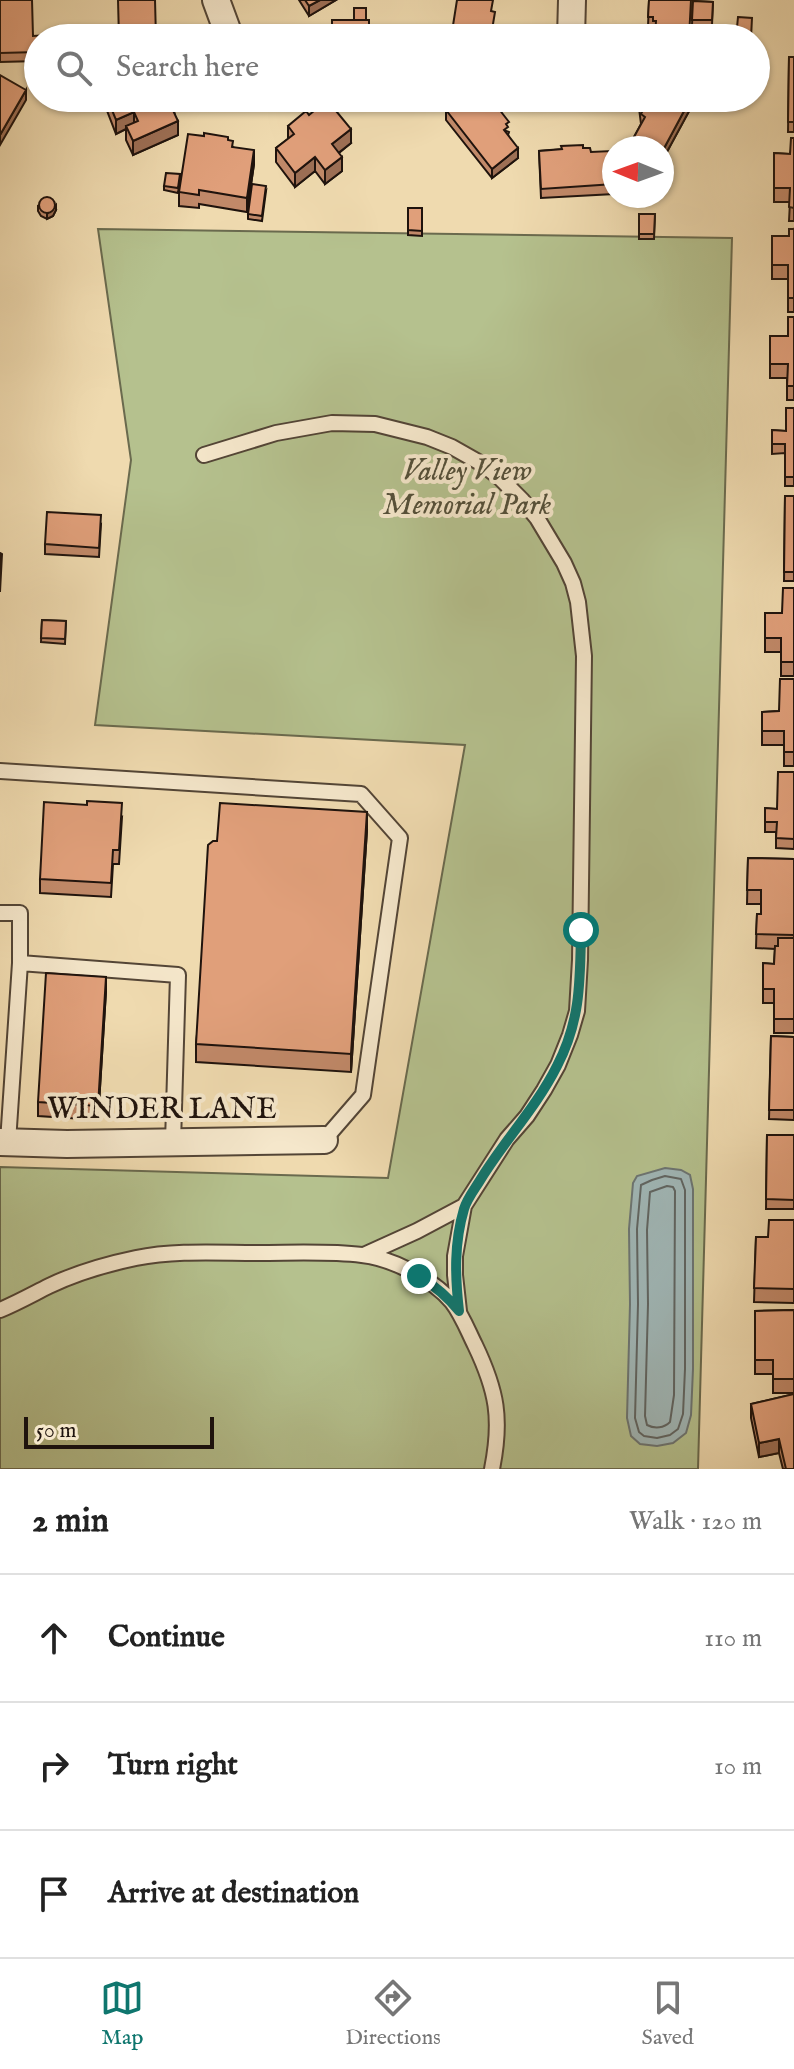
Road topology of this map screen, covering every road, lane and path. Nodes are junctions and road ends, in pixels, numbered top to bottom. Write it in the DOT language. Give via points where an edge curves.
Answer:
graph roads {
  1 [pos="216,0"];
  2 [pos="572,0"];
  3 [pos="225,24"];
  4 [pos="571,24"];
  5 [pos="204,455"];
  6 [pos="0,771"];
  7 [pos="0,913"];
  8 [pos="20,963"];
  9 [pos="324,1140"];
  10 [pos="4,1142"];
  11 [pos="173,1142"];
  12 [pos="464,1206"];
  13 [pos="364,1255"];
  14 [pos="0,1310"];
  15 [pos="459,1311"];
  16 [pos="492,1469"];
  1 -- 3 [label="street"];
  2 -- 4 [label="street"];
  5 -- 12 [label="lane" via="332,423 375,424 427,437 482,464 511,489 537,518 573,583 584,656 577,1011 551,1078"];
  6 -- 9 [label="lane" via="361,794 400,838 363,1095"];
  7 -- 8 [label="lane" via="20,913"];
  8 -- 10 [label="lane"];
  8 -- 11 [label="lane" via="178,975"];
  9 -- 11 [label="street, WINDER LANE"];
  10 -- 11 [label="street, WINDER LANE"];
  12 -- 13 [label="lane"];
  12 -- 15 [label="lane" via="455,1256"];
  13 -- 14 [label="lane" via="159,1255 108,1265"];
  13 -- 15 [label="lane" via="419,1276"];
  15 -- 16 [label="lane" via="495,1399 498,1425"];
}
